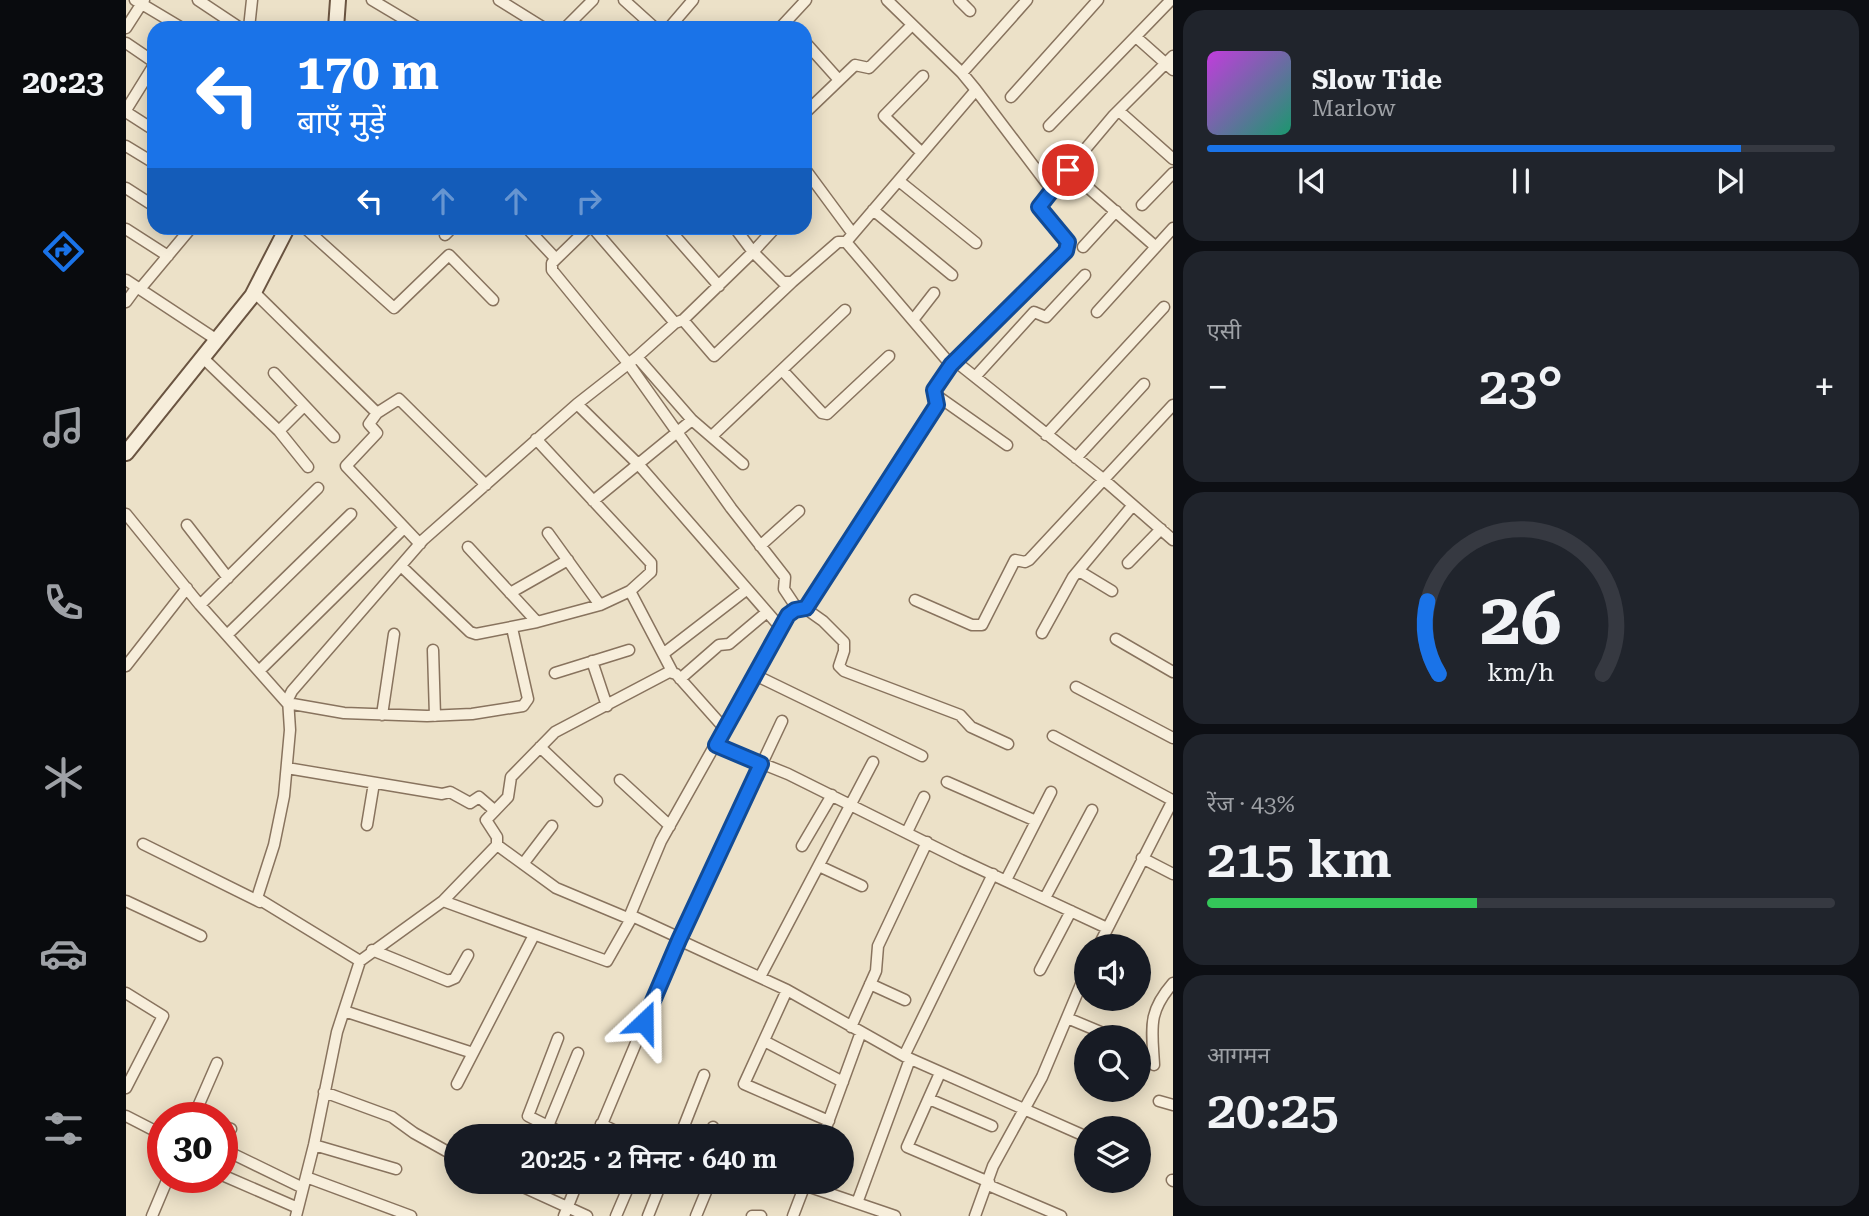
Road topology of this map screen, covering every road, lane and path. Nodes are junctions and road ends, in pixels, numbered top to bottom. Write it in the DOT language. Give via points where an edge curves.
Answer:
graph roads {
  1 [pos="198,0"];
  2 [pos="252,0"];
  3 [pos="338,0"];
  4 [pos="372,0"];
  5 [pos="499,0"];
  6 [pos="593,0"];
  7 [pos="624,0"];
  8 [pos="693,0"];
  9 [pos="806,0"];
  10 [pos="887,0"];
  11 [pos="959,0"];
  12 [pos="1027,0"];
  13 [pos="1098,0"];
  14 [pos="1171,0"];
  15 [pos="141,1"];
  16 [pos="970,11"];
  17 [pos="171,21"];
  18 [pos="230,21"];
  19 [pos="250,21"];
  20 [pos="336,21"];
  21 [pos="407,21"];
  22 [pos="533,21"];
  23 [pos="572,21"];
  24 [pos="647,21"];
  25 [pos="675,21"];
  26 [pos="790,21"];
  27 [pos="912,25"];
  28 [pos="126,28"];
  29 [pos="1136,37"];
  30 [pos="126,43"];
  31 [pos="812,50"];
  32 [pos="147,59"];
  33 [pos="1170,63"];
  34 [pos="962,73"];
  35 [pos="147,76"];
  36 [pos="923,76"];
  37 [pos="839,80"];
  38 [pos="976,90"];
  39 [pos="1011,97"];
  40 [pos="812,106"];
  41 [pos="1119,110"];
  42 [pos="126,111"];
  43 [pos="147,125"];
  44 [pos="1049,126"];
  45 [pos="126,146"];
  46 [pos="922,153"];
  47 [pos="147,159"];
  48 [pos="1172,159"];
  49 [pos="1068,170"];
  50 [pos="1172,173"];
  51 [pos="812,180"];
  52 [pos="899,181"];
  53 [pos="126,188"];
  54 [pos="1051,189"];
  55 [pos="147,202"];
  56 [pos="1142,205"];
  57 [pos="873,211"];
  58 [pos="1116,211"];
  59 [pos="1172,228"];
  60 [pos="126,229"];
  61 [pos="184,235"];
  62 [pos="283,235"];
  63 [pos="313,235"];
  64 [pos="534,235"];
  65 [pos="583,235"];
  66 [pos="598,235"];
  67 [pos="674,235"];
  68 [pos="740,235"];
  69 [pos="768,235"];
  70 [pos="850,238"];
  71 [pos="976,243"];
  72 [pos="1083,247"];
  73 [pos="1156,247"];
  74 [pos="753,251"];
  75 [pos="168,256"];
  76 [pos="556,259"];
  77 [pos="952,275"];
  78 [pos="1085,275"];
  79 [pos="126,280"];
  80 [pos="792,282"];
  81 [pos="719,286"];
  82 [pos="138,288"];
  83 [pos="254,292"];
  84 [pos="934,293"];
  85 [pos="493,300"];
  86 [pos="126,302"];
  87 [pos="1164,307"];
  88 [pos="845,310"];
  89 [pos="1097,312"];
  90 [pos="913,320"];
  91 [pos="679,321"];
  92 [pos="217,340"];
  93 [pos="889,356"];
  94 [pos="203,358"];
  95 [pos="633,360"];
  96 [pos="953,363"];
  97 [pos="782,370"];
  98 [pos="274,373"];
  99 [pos="975,377"];
  100 [pos="1144,384"];
  101 [pos="934,393"];
  102 [pos="577,404"];
  103 [pos="1172,405"];
  104 [pos="304,406"];
  105 [pos="377,413"];
  106 [pos="692,420"];
  107 [pos="279,431"];
  108 [pos="678,433"];
  109 [pos="1046,435"];
  110 [pos="712,436"];
  111 [pos="334,437"];
  112 [pos="537,439"];
  113 [pos="1007,444"];
  114 [pos="126,453"];
  115 [pos="1076,458"];
  116 [pos="743,464"];
  117 [pos="639,465"];
  118 [pos="308,467"];
  119 [pos="1103,480"];
  120 [pos="486,485"];
  121 [pos="318,488"];
  122 [pos="593,501"];
  123 [pos="1133,505"];
  124 [pos="799,511"];
  125 [pos="126,514"];
  126 [pos="351,514"];
  127 [pos="187,525"];
  128 [pos="404,528"];
  129 [pos="1161,529"];
  130 [pos="548,533"];
  131 [pos="1172,540"];
  132 [pos="420,544"];
  133 [pos="760,546"];
  134 [pos="468,547"];
  135 [pos="568,560"];
  136 [pos="1129,563"];
  137 [pos="401,566"];
  138 [pos="1079,571"];
  139 [pos="228,578"];
  140 [pos="187,589"];
  141 [pos="746,590"];
  142 [pos="1112,591"];
  143 [pos="630,592"];
  144 [pos="510,593"];
  145 [pos="915,600"];
  146 [pos="200,605"];
  147 [pos="600,605"];
  148 [pos="802,609"];
  149 [pos="767,612"];
  150 [pos="537,622"];
  151 [pos="512,628"];
  152 [pos="781,628"];
  153 [pos="1042,632"];
  154 [pos="394,634"];
  155 [pos="227,635"];
  156 [pos="1116,639"];
  157 [pos="433,650"];
  158 [pos="629,650"];
  159 [pos="663,654"];
  160 [pos="592,661"];
  161 [pos="126,666"];
  162 [pos="259,671"];
  163 [pos="1172,672"];
  164 [pos="555,673"];
  165 [pos="753,674"];
  166 [pos="676,676"];
  167 [pos="1076,687"];
  168 [pos="288,703"];
  169 [pos="607,706"];
  170 [pos="382,715"];
  171 [pos="435,716"];
  172 [pos="782,721"];
  173 [pos="725,729"];
  174 [pos="1053,736"];
  175 [pos="1172,738"];
  176 [pos="1009,744"];
  177 [pos="716,745"];
  178 [pos="540,747"];
  179 [pos="922,756"];
  180 [pos="873,762"];
  181 [pos="761,764"];
  182 [pos="287,768"];
  183 [pos="620,780"];
  184 [pos="947,782"];
  185 [pos="374,783"];
  186 [pos="1051,792"];
  187 [pos="832,795"];
  188 [pos="924,797"];
  189 [pos="1172,800"];
  190 [pos="597,801"];
  191 [pos="851,804"];
  192 [pos="494,810"];
  193 [pos="1092,810"];
  194 [pos="1036,821"];
  195 [pos="367,825"];
  196 [pos="552,826"];
  197 [pos="670,826"];
  198 [pos="907,832"];
  199 [pos="927,842"];
  200 [pos="143,844"];
  201 [pos="497,845"];
  202 [pos="802,846"];
  203 [pos="1142,858"];
  204 [pos="523,864"];
  205 [pos="818,866"];
  206 [pos="993,874"];
  207 [pos="1172,874"];
  208 [pos="1006,880"];
  209 [pos="862,886"];
  210 [pos="1045,898"];
  211 [pos="126,901"];
  212 [pos="443,901"];
  213 [pos="260,902"];
  214 [pos="1071,911"];
  215 [pos="631,918"];
  216 [pos="1107,928"];
  217 [pos="1104,934"];
  218 [pos="534,935"];
  219 [pos="201,936"];
  220 [pos="679,939"];
  221 [pos="372,950"];
  222 [pos="468,955"];
  223 [pos="360,961"];
  224 [pos="1040,970"];
  225 [pos="760,977"];
  226 [pos="1172,983"];
  227 [pos="870,984"];
  228 [pos="786,990"];
  229 [pos="126,993"];
  230 [pos="905,1000"];
  231 [pos="1074,1001"];
  232 [pos="344,1011"];
  233 [pos="1067,1018"];
  234 [pos="1084,1025"];
  235 [pos="856,1029"];
  236 [pos="558,1038"];
  237 [pos="764,1041"];
  238 [pos="473,1053"];
  239 [pos="578,1053"];
  240 [pos="907,1058"];
  241 [pos="217,1063"];
  242 [pos="1154,1065"];
  243 [pos="940,1073"];
  244 [pos="705,1075"];
  245 [pos="843,1082"];
  246 [pos="457,1084"];
  247 [pos="126,1088"];
  248 [pos="324,1092"];
  249 [pos="929,1099"];
  250 [pos="1159,1101"];
  251 [pos="201,1102"];
  252 [pos="1172,1105"];
  253 [pos="1024,1110"];
  254 [pos="126,1116"];
  255 [pos="829,1121"];
  256 [pos="544,1124"];
  257 [pos="549,1124"];
  258 [pos="601,1124"];
  259 [pos="685,1124"];
  260 [pos="828,1124"];
  261 [pos="992,1126"];
  262 [pos="147,1127"];
  263 [pos="1074,1131"];
  264 [pos="314,1145"];
  265 [pos="444,1150"];
  266 [pos="238,1156"];
  267 [pos="396,1169"];
  268 [pos="306,1177"];
  269 [pos="238,1183"];
  270 [pos="989,1183"];
  271 [pos="303,1188"];
  272 [pos="162,1193"];
  273 [pos="533,1194"];
  274 [pos="574,1194"];
  275 [pos="625,1194"];
  276 [pos="657,1194"];
  277 [pos="705,1194"];
  278 [pos="801,1194"];
  279 [pos="834,1194"];
  280 [pos="857,1203"];
  281 [pos="297,1212"];
  282 [pos="566,1212"];
  283 [pos="152,1216"];
  284 [pos="411,1216"];
  285 [pos="587,1216"];
  286 [pos="616,1216"];
  287 [pos="648,1216"];
  288 [pos="696,1216"];
  289 [pos="752,1216"];
  290 [pos="761,1216"];
  291 [pos="793,1216"];
  292 [pos="895,1216"];
  293 [pos="975,1216"];
  294 [pos="1061,1216"];
  1 -- 18 [label="street"];
  2 -- 19 [label="street"];
  3 -- 20 [label="main road"];
  4 -- 21 [label="street"];
  5 -- 22 [label="street"];
  6 -- 23 [label="street"];
  7 -- 24 [label="street"];
  8 -- 25 [label="street"];
  9 -- 26 [label="street"];
  10 -- 27 [label="street"];
  11 -- 16 [label="street"];
  12 -- 34 [label="street"];
  13 -- 39 [label="street"];
  14 -- 29 [label="street"];
  15 -- 17 [label="street"];
  15 -- 28 [label="street"];
  27 -- 34 [label="street"];
  27 -- 37 [label="street" via="869,68 857,65"];
  29 -- 33 [label="street"];
  29 -- 44 [label="street"];
  30 -- 32 [label="street"];
  31 -- 37 [label="street"];
  33 -- 41 [label="street"];
  34 -- 38 [label="street"];
  35 -- 42 [label="street"];
  36 -- 46 [label="street" via="884,116"];
  37 -- 40 [label="street"];
  38 -- 46 [label="street"];
  38 -- 54 [label="street"];
  41 -- 48 [label="street"];
  41 -- 49 [label="street"];
  42 -- 43 [label="street"];
  45 -- 47 [label="street"];
  46 -- 52 [label="street"];
  49 -- 54 [label="street"];
  49 -- 58 [label="street"];
  50 -- 56 [label="street"];
  51 -- 70 [label="street"];
  52 -- 57 [label="street"];
  52 -- 71 [label="street"];
  53 -- 55 [label="street"];
  54 -- 96 [label="street" via="1039,207 1068,242 1066,251"];
  57 -- 70 [label="street"];
  57 -- 77 [label="street"];
  58 -- 72 [label="street"];
  58 -- 73 [label="street"];
  59 -- 73 [label="street"];
  60 -- 75 [label="street"];
  61 -- 75 [label="street"];
  62 -- 83 [label="main road"];
  63 -- 85 [label="street" via="394,308 449,255"];
  64 -- 76 [label="street"];
  65 -- 76 [label="street"];
  66 -- 91 [label="street"];
  67 -- 81 [label="street"];
  68 -- 74 [label="street"];
  69 -- 74 [label="street"];
  70 -- 80 [label="street" via="838,242"];
  70 -- 90 [label="street"];
  73 -- 89 [label="street"];
  74 -- 80 [label="street" via="783,282"];
  74 -- 81 [label="street"];
  75 -- 82 [label="street"];
  76 -- 95 [label="street" via="552,270"];
  78 -- 99 [label="street" via="1046,317 1034,312"];
  79 -- 82 [label="street"];
  80 -- 91 [label="street" via="714,356"];
  81 -- 91 [label="street"];
  82 -- 86 [label="street"];
  82 -- 92 [label="street"];
  83 -- 92 [label="main road"];
  83 -- 105 [label="street"];
  84 -- 90 [label="street"];
  87 -- 109 [label="street"];
  88 -- 97 [label="street"];
  90 -- 96 [label="street"];
  91 -- 95 [label="street"];
  92 -- 94 [label="main road"];
  93 -- 97 [label="street" via="824,415"];
  94 -- 107 [label="street"];
  94 -- 114 [label="main road"];
  95 -- 102 [label="street"];
  95 -- 106 [label="street"];
  95 -- 108 [label="street"];
  96 -- 99 [label="street"];
  96 -- 101 [label="street"];
  97 -- 110 [label="street"];
  98 -- 104 [label="street"];
  99 -- 109 [label="street"];
  100 -- 115 [label="street"];
  101 -- 113 [label="street"];
  101 -- 148 [label="street" via="937,405"];
  102 -- 112 [label="street"];
  102 -- 117 [label="street"];
  103 -- 119 [label="street"];
  104 -- 107 [label="street"];
  104 -- 111 [label="street"];
  105 -- 120 [label="street" via="398,399"];
  105 -- 128 [label="street" via="369,424 377,433 346,466"];
  106 -- 108 [label="street"];
  106 -- 110 [label="street"];
  107 -- 118 [label="street"];
  108 -- 117 [label="street"];
  108 -- 133 [label="street"];
  109 -- 115 [label="street"];
  110 -- 116 [label="street"];
  112 -- 120 [label="street"];
  112 -- 122 [label="street"];
  115 -- 119 [label="street"];
  117 -- 122 [label="street"];
  117 -- 141 [label="street"];
  119 -- 123 [label="street"];
  119 -- 145 [label="street" via="1029,560 1016,560 982,625"];
  120 -- 132 [label="street"];
  121 -- 139 [label="street"];
  122 -- 143 [label="street" via="651,563 651,572"];
  123 -- 129 [label="street"];
  123 -- 138 [label="street"];
  124 -- 133 [label="street"];
  125 -- 140 [label="street"];
  126 -- 155 [label="street"];
  127 -- 139 [label="street"];
  128 -- 132 [label="street"];
  128 -- 162 [label="street"];
  129 -- 131 [label="street"];
  129 -- 136 [label="street"];
  130 -- 135 [label="street"];
  132 -- 137 [label="street"];
  133 -- 148 [label="street" via="785,577 784,589"];
  134 -- 144 [label="street"];
  135 -- 144 [label="street"];
  135 -- 147 [label="street"];
  137 -- 151 [label="street" via="470,632 481,635"];
  137 -- 168 [label="street" via="292,691"];
  138 -- 142 [label="street"];
  138 -- 153 [label="street"];
  139 -- 146 [label="street"];
  140 -- 146 [label="street"];
  140 -- 161 [label="street"];
  141 -- 149 [label="street"];
  141 -- 159 [label="street"];
  143 -- 147 [label="street"];
  143 -- 159 [label="street"];
  144 -- 150 [label="street"];
  146 -- 155 [label="street"];
  147 -- 150 [label="street"];
  148 -- 152 [label="street" via="788,615"];
  148 -- 176 [label="street" via="844,642 839,666 844,671 960,715 971,727"];
  149 -- 152 [label="street"];
  149 -- 166 [label="street" via="729,644 719,645"];
  150 -- 151 [label="street"];
  151 -- 171 [label="street" via="527,704"];
  152 -- 165 [label="street"];
  154 -- 170 [label="street"];
  155 -- 162 [label="street"];
  156 -- 163 [label="street"];
  157 -- 171 [label="street"];
  158 -- 160 [label="street"];
  159 -- 166 [label="street"];
  160 -- 164 [label="street"];
  160 -- 169 [label="street"];
  162 -- 168 [label="street"];
  165 -- 173 [label="street"];
  165 -- 179 [label="street"];
  166 -- 169 [label="street"];
  166 -- 173 [label="street"];
  167 -- 175 [label="street"];
  168 -- 170 [label="street"];
  168 -- 182 [label="street"];
  169 -- 178 [label="street" via="555,732"];
  170 -- 171 [label="street"];
  172 -- 181 [label="street"];
  173 -- 177 [label="street"];
  174 -- 189 [label="street"];
  177 -- 181 [label="street"];
  177 -- 197 [label="street"];
  178 -- 190 [label="street"];
  178 -- 192 [label="street" via="511,777 508,797"];
  180 -- 191 [label="street"];
  181 -- 187 [label="street"];
  181 -- 220 [label="street"];
  182 -- 185 [label="street"];
  182 -- 213 [label="street" via="274,845 258,891"];
  183 -- 197 [label="street"];
  184 -- 194 [label="street"];
  185 -- 192 [label="street" via="450,792 470,803 479,797"];
  185 -- 195 [label="street"];
  186 -- 194 [label="street"];
  187 -- 191 [label="street"];
  187 -- 202 [label="street"];
  188 -- 198 [label="street"];
  189 -- 203 [label="street"];
  191 -- 198 [label="street"];
  191 -- 205 [label="street"];
  192 -- 201 [label="street" via="485,820"];
  193 -- 210 [label="street"];
  194 -- 208 [label="street"];
  196 -- 204 [label="street"];
  197 -- 215 [label="street" via="629,911"];
  198 -- 199 [label="street"];
  199 -- 206 [label="street"];
  199 -- 227 [label="street" via="878,946"];
  200 -- 213 [label="street"];
  201 -- 204 [label="street"];
  201 -- 212 [label="street"];
  203 -- 207 [label="street"];
  203 -- 216 [label="street"];
  204 -- 215 [label="street" via="565,893"];
  205 -- 209 [label="street"];
  205 -- 225 [label="street"];
  206 -- 208 [label="street"];
  206 -- 240 [label="street"];
  208 -- 210 [label="street"];
  210 -- 214 [label="street"];
  211 -- 219 [label="street"];
  212 -- 218 [label="street"];
  212 -- 221 [label="street"];
  213 -- 223 [label="street"];
  214 -- 216 [label="street"];
  214 -- 224 [label="street"];
  215 -- 218 [label="street" via="607,961"];
  215 -- 220 [label="street"];
  216 -- 217 [label="street"];
  218 -- 238 [label="street"];
  220 -- 225 [label="street"];
  220 -- 258 [label="street"];
  221 -- 222 [label="street" via="448,981 455,978"];
  221 -- 223 [label="street"];
  223 -- 232 [label="street"];
  225 -- 228 [label="street"];
  226 -- 242 [label="street" via="1153,1016"];
  227 -- 230 [label="street"];
  227 -- 235 [label="street"];
  228 -- 235 [label="street"];
  228 -- 237 [label="street"];
  229 -- 247 [label="street" via="163,1016"];
  231 -- 233 [label="street"];
  232 -- 238 [label="street"];
  232 -- 248 [label="street"];
  233 -- 234 [label="street"];
  233 -- 253 [label="street"];
  235 -- 240 [label="street"];
  235 -- 245 [label="street"];
  236 -- 256 [label="street" via="527,1112"];
  237 -- 245 [label="street"];
  237 -- 255 [label="street" via="744,1084"];
  238 -- 246 [label="street"];
  239 -- 257 [label="street"];
  240 -- 243 [label="street"];
  240 -- 280 [label="street"];
  241 -- 251 [label="street"];
  243 -- 249 [label="street"];
  243 -- 253 [label="street"];
  244 -- 259 [label="street"];
  245 -- 255 [label="street"];
  248 -- 264 [label="street"];
  248 -- 265 [label="street" via="392,1117"];
  249 -- 261 [label="street"];
  249 -- 270 [label="street" via="907,1147"];
  250 -- 252 [label="street"];
  253 -- 263 [label="street"];
  253 -- 270 [label="street" via="993,1166"];
  254 -- 262 [label="street"];
  255 -- 260 [label="street"];
  264 -- 267 [label="street"];
  264 -- 268 [label="street"];
  266 -- 271 [label="street"];
  268 -- 271 [label="street"];
  268 -- 284 [label="street"];
  269 -- 281 [label="street"];
  270 -- 293 [label="street"];
  270 -- 294 [label="street"];
  271 -- 281 [label="street"];
  272 -- 283 [label="street"];
  273 -- 282 [label="street"];
  274 -- 282 [label="street"];
  275 -- 286 [label="street"];
  276 -- 287 [label="street"];
  277 -- 288 [label="street"];
  278 -- 291 [label="street"];
  279 -- 280 [label="street"];
  280 -- 292 [label="street"];
  282 -- 285 [label="street"];
  289 -- 290 [label="street"];
}
